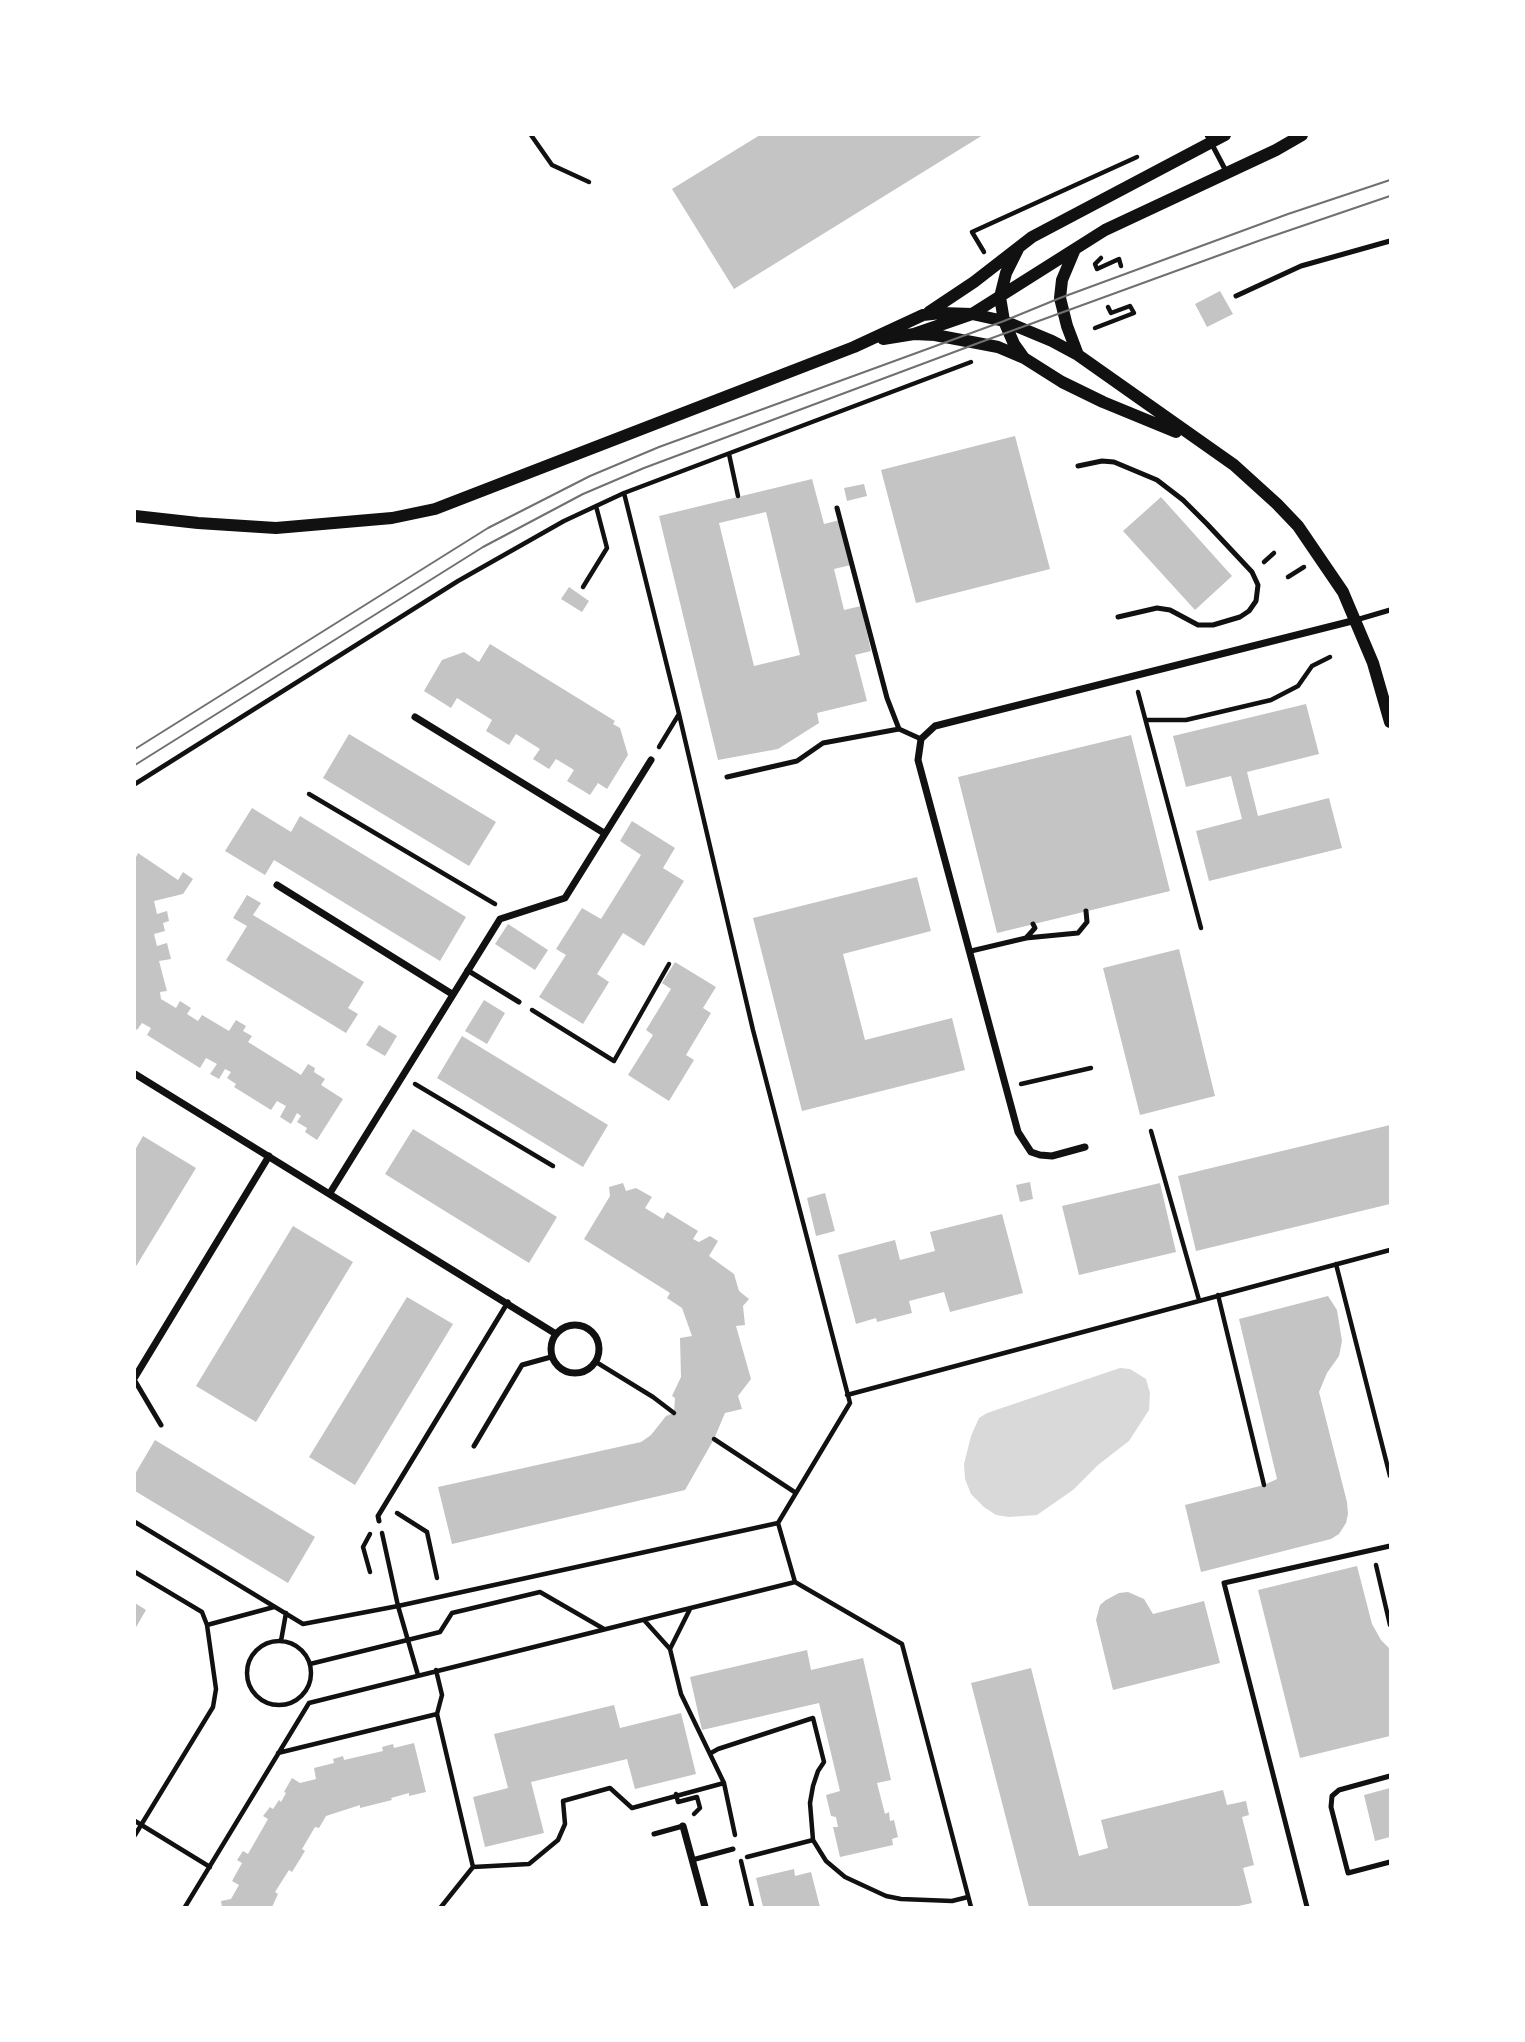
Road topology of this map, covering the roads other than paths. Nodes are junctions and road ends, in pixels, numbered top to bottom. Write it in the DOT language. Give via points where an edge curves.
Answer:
graph roads {
  1 [pos="1225,135"];
  2 [pos="1302,135"];
  3 [pos="1209,139"];
  4 [pos="1227,173"];
  5 [pos="1390,240"];
  6 [pos="1020,246"];
  7 [pos="1075,249"];
  8 [pos="1236,296"];
  9 [pos="1000,297"];
  10 [pos="972,314"];
  11 [pos="922,316"];
  12 [pos="1004,321"];
  13 [pos="914,334"];
  14 [pos="854,347"];
  15 [pos="1078,355"];
  16 [pos="1024,358"];
  17 [pos="1199,441"];
  18 [pos="1078,466"];
  19 [pos="837,508"];
  20 [pos="135,516"];
  21 [pos="1390,610"];
  22 [pos="1118,617"];
  23 [pos="1356,620"];
  24 [pos="415,717"];
  25 [pos="1390,722"];
  26 [pos="899,729"];
  27 [pos="921,739"];
  28 [pos="651,760"];
  29 [pos="727,777"];
  30 [pos="604,833"];
  31 [pos="276,885"];
  32 [pos="1086,911"];
  33 [pos="1033,924"];
  34 [pos="1026,938"];
  35 [pos="971,951"];
  36 [pos="467,970"];
  37 [pos="453,994"];
  38 [pos="519,1002"];
  39 [pos="135,1074"];
  40 [pos="1085,1147"];
  41 [pos="269,1156"];
  42 [pos="330,1193"];
  43 [pos="508,1302"];
  44 [pos="556,1334"];
  45 [pos="551,1357"];
  46 [pos="135,1379"];
  47 [pos="161,1425"];
  48 [pos="474,1446"];
  49 [pos="379,1521"];
  50 [pos="1390,1546"];
  51 [pos="1390,1776"];
  52 [pos="683,1826"];
  53 [pos="654,1834"];
  54 [pos="735,1848"];
  55 [pos="692,1860"];
  56 [pos="1390,1862"];
  57 [pos="705,1907"];
  58 [pos="1307,1907"];
  1 -- 3 [label="street"];
  2 -- 4 [label="street"];
  3 -- 4 [label="lane"];
  3 -- 6 [label="street"];
  4 -- 7 [label="street" via="1105,230"];
  5 -- 8 [label="lane" via="1301,266"];
  6 -- 9 [label="street"];
  6 -- 11 [label="street"];
  7 -- 9 [label="street"];
  7 -- 15 [label="street" via="1060,298"];
  9 -- 10 [label="street"];
  9 -- 12 [label="street"];
  10 -- 11 [label="street"];
  10 -- 12 [label="street"];
  10 -- 13 [label="street"];
  11 -- 14 [label="street"];
  12 -- 15 [label="street"];
  12 -- 16 [label="street"];
  13 -- 14 [label="street"];
  13 -- 16 [label="street" via="981,342"];
  14 -- 20 [label="street" via="435,509 392,518 276,528"];
  15 -- 17 [label="street"];
  16 -- 17 [label="street" via="1103,402"];
  17 -- 23 [label="street" via="1254,481 1298,526"];
  18 -- 22 [label="lane" via="1114,462 1157,480 1208,524 1252,572 1258,585 1249,611 1213,625 1198,625 1157,608"];
  19 -- 26 [label="lane" via="882,684"];
  21 -- 23 [label="lane"];
  23 -- 25 [label="street"];
  23 -- 27 [label="street" via="935,726"];
  24 -- 30 [label="street"];
  26 -- 27 [label="lane"];
  26 -- 29 [label="lane" via="823,743 797,761"];
  27 -- 35 [label="street" via="918,760"];
  28 -- 30 [label="street"];
  30 -- 36 [label="street" via="565,898 500,919"];
  31 -- 37 [label="street"];
  32 -- 34 [label="lane" via="1087,922 1079,933"];
  33 -- 34 [label="lane" via="1035,928"];
  34 -- 35 [label="lane"];
  35 -- 40 [label="street" via="1024,1144 1031,1152 1052,1156"];
  36 -- 37 [label="street"];
  36 -- 38 [label="lane"];
  37 -- 42 [label="street"];
  39 -- 41 [label="street"];
  41 -- 42 [label="street"];
  41 -- 46 [label="street"];
  42 -- 43 [label="street"];
  43 -- 44 [label="street"];
  43 -- 49 [label="lane" via="377,1516"];
  44 -- 45 [label="street" via="550,1345"];
  44 -- 45 [label="street" via="573,1325 586,1327 598,1343 598,1356 585,1372 572,1374 559,1368"];
  45 -- 48 [label="lane" via="522,1365"];
  46 -- 47 [label="lane"];
  50 -- 58 [label="lane" via="1224,1583"];
  51 -- 56 [label="lane" via="1339,1790 1331,1807 1348,1873"];
  52 -- 53 [label="lane"];
  52 -- 55 [label="street"];
  54 -- 55 [label="lane"];
  55 -- 57 [label="street"];
}
